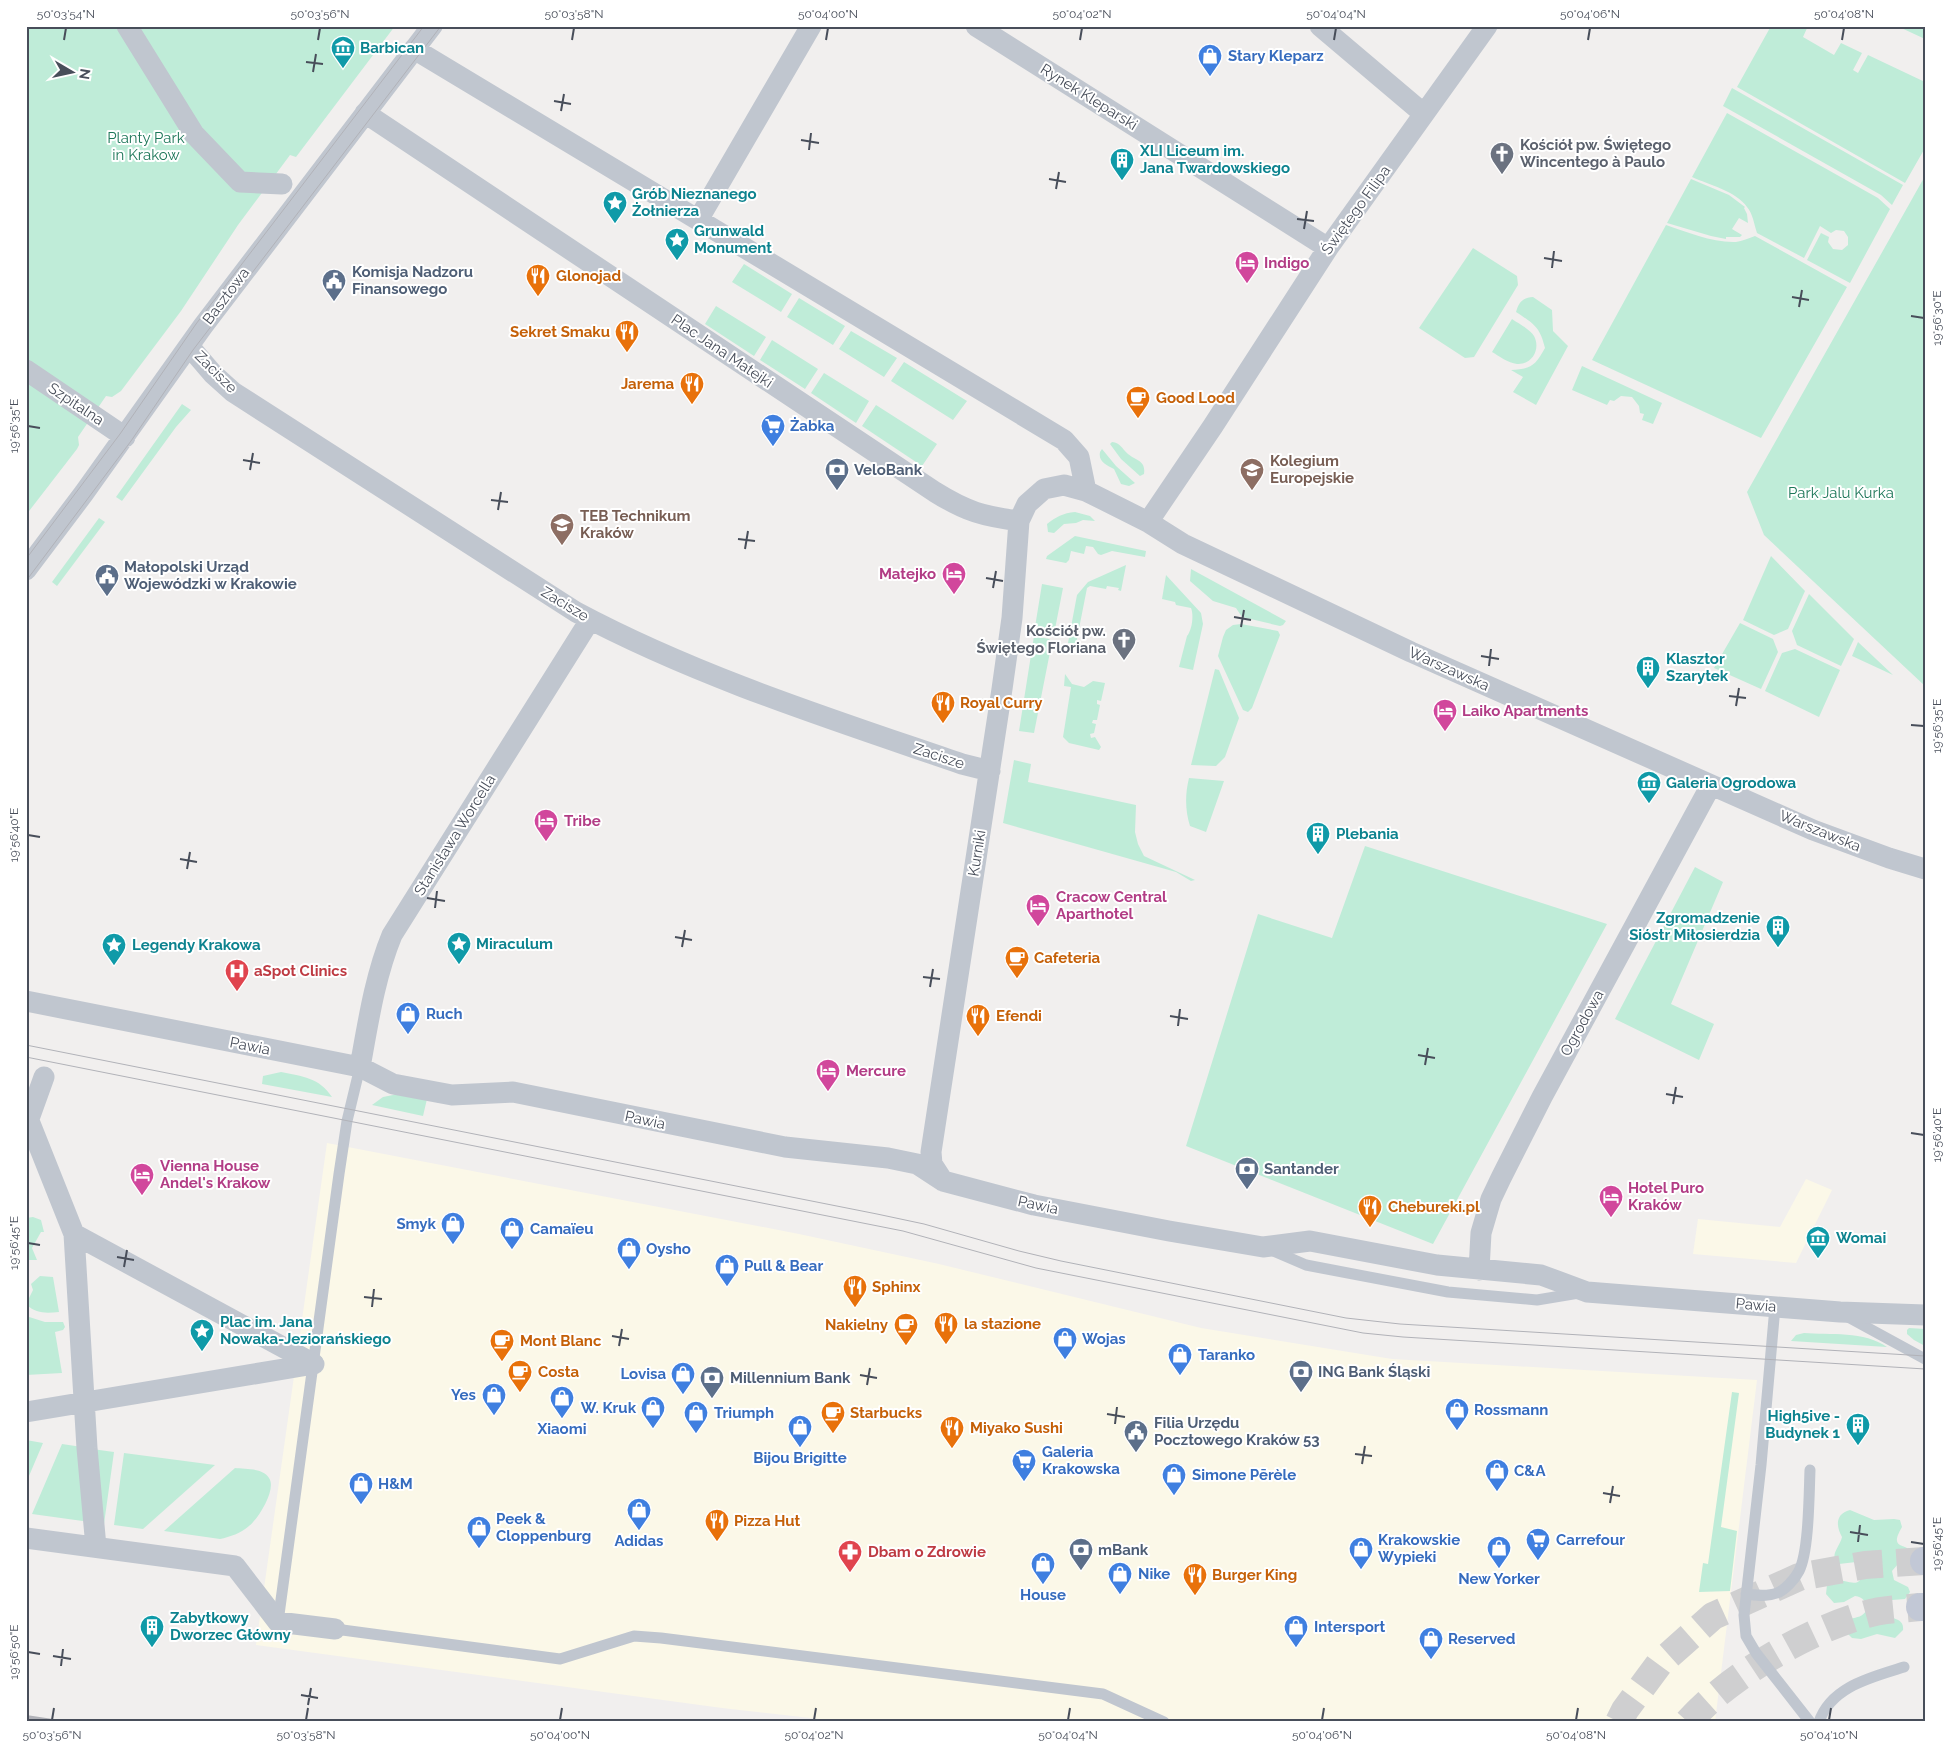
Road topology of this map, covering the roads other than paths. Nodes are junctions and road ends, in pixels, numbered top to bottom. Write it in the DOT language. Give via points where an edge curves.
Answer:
graph roads {
  1 [pos="128,26"];
  2 [pos="432,26"];
  3 [pos="812,26"];
  4 [pos="976,26"];
  5 [pos="1320,26"];
  6 [pos="1487,26"];
  7 [pos="414,49"];
  8 [pos="365,113"];
  9 [pos="1424,114"];
  10 [pos="282,184"];
  11 [pos="698,220"];
  12 [pos="1328,248"];
  13 [pos="189,346"];
  14 [pos="26,370"];
  15 [pos="125,437"];
  16 [pos="1086,491"];
  17 [pos="1019,521"];
  18 [pos="1148,522"];
  19 [pos="26,570"];
  20 [pos="590,620"];
  21 [pos="990,771"];
  22 [pos="1711,785"];
  23 [pos="1925,869"];
  24 [pos="26,1001"];
  25 [pos="360,1067"];
  26 [pos="44,1077"];
  27 [pos="27,1123"];
  28 [pos="944,1181"];
  29 [pos="74,1234"];
  30 [pos="1479,1283"];
  31 [pos="1776,1307"];
  32 [pos="1840,1312"];
  33 [pos="1925,1316"];
  34 [pos="1925,1359"];
  35 [pos="314,1364"];
  36 [pos="85,1401"];
  37 [pos="26,1412"];
  38 [pos="1810,1470"];
  39 [pos="26,1538"];
  40 [pos="96,1547"];
  41 [pos="1746,1594"];
  42 [pos="278,1622"];
  43 [pos="335,1629"];
  44 [pos="1904,1667"];
  45 [pos="1164,1722"];
  46 [pos="1810,1722"];
  47 [pos="1820,1722"];
  1 -- 10 [label="street" via="194,134 240,182"];
  2 -- 7 [label="street, Basztowa"];
  3 -- 11 [label="street"];
  4 -- 12 [label="street, Rynek Kleparski"];
  5 -- 9 [label="street"];
  6 -- 9 [label="street, Świętego Filipa"];
  7 -- 8 [label="street, Basztowa"];
  7 -- 11 [label="street"];
  8 -- 13 [label="street, Basztowa"];
  8 -- 17 [label="street, Plac Jana Matejki" via="935,492 982,516"];
  9 -- 12 [label="street, Świętego Filipa"];
  11 -- 16 [label="street" via="1064,440 1079,457"];
  12 -- 18 [label="street, Świętego Filipa"];
  13 -- 15 [label="street, Basztowa"];
  13 -- 20 [label="street, Zacisze" via="233,392"];
  14 -- 15 [label="street, Szpitalna"];
  15 -- 19 [label="street, Basztowa"];
  16 -- 17 [label="street" via="1064,485 1044,489 1027,504"];
  16 -- 18 [label="street"];
  17 -- 21 [label="street, Kurniki" via="1012,618"];
  18 -- 22 [label="street, Warszawska" via="1183,544 1411,652"];
  20 -- 21 [label="street, Zacisze" via="620,636 779,701"];
  20 -- 25 [label="street, Stanisława Worcella" via="392,935 378,980"];
  21 -- 28 [label="street, Kurniki" via="931,1152 932,1164"];
  22 -- 23 [label="street, Warszawska" via="1814,830"];
  22 -- 30 [label="street, Ogrodowa" via="1501,1178 1481,1233"];
  24 -- 25 [label="street, Pawia"];
  25 -- 28 [label="street, Pawia" via="393,1084 452,1095 513,1092 785,1147 888,1158 917,1164"];
  25 -- 35 [label="lane" via="347,1121"];
  26 -- 27 [label="street"];
  27 -- 29 [label="street"];
  28 -- 30 [label="street, Pawia" via="1034,1205 1263,1247 1310,1240 1416,1262"];
  29 -- 35 [label="street"];
  29 -- 36 [label="street"];
  30 -- 31 [label="street, Pawia" via="1541,1275 1587,1292"];
  31 -- 32 [label="street, Pawia"];
  31 -- 41 [label="lane"];
  32 -- 33 [label="street, Pawia"];
  32 -- 34 [label="lane"];
  35 -- 36 [label="street"];
  35 -- 42 [label="lane"];
  36 -- 37 [label="street"];
  36 -- 40 [label="street"];
  38 -- 41 [label="lane" via="1805,1547 1799,1571 1779,1593"];
  39 -- 40 [label="street"];
  40 -- 42 [label="street" via="235,1566"];
  41 -- 46 [label="lane" via="1746,1636"];
  42 -- 43 [label="street"];
  43 -- 45 [label="lane" via="560,1659 634,1636 661,1638 1103,1694"];
  44 -- 47 [label="lane" via="1841,1691 1822,1713"];
}
